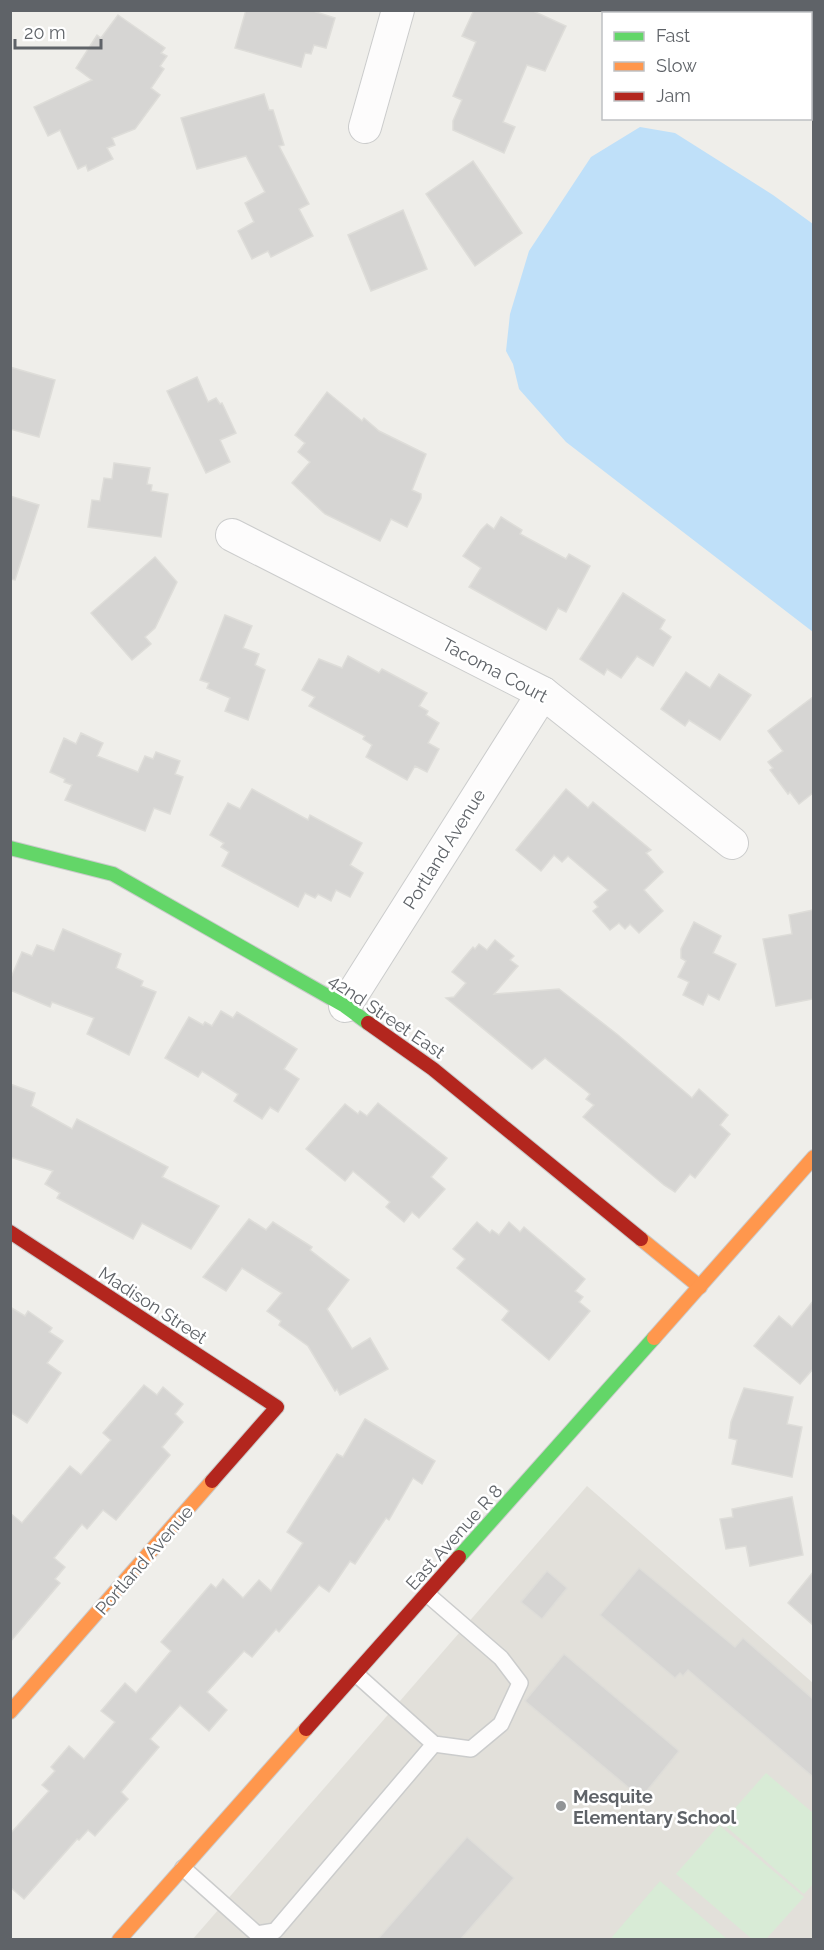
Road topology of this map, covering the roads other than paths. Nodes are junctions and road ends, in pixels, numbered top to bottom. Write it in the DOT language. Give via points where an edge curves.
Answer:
graph roads {
  1 [pos="398,10"];
  2 [pos="365,127"];
  3 [pos="232,535"];
  4 [pos="543,693"];
  5 [pos="732,843"];
  6 [pos="10,848"];
  7 [pos="345,1006"];
  8 [pos="813,1157"];
  9 [pos="10,1232"];
  10 [pos="700,1287"];
  11 [pos="276,1407"];
  12 [pos="427,1594"];
  13 [pos="356,1674"];
  14 [pos="10,1712"];
  15 [pos="434,1744"];
  16 [pos="183,1868"];
  17 [pos="119,1940"];
  1 -- 2 [label="street"];
  3 -- 4 [label="street, Tacoma Court"];
  4 -- 5 [label="street, Tacoma Court"];
  4 -- 7 [label="street, Portland Avenue"];
  6 -- 7 [label="street, 42nd Street East" via="113,874"];
  7 -- 10 [label="street, 42nd Street East" via="433,1069"];
  8 -- 10 [label="street, East Avenue R 8"];
  9 -- 11 [label="street, Madison Street"];
  10 -- 12 [label="street, East Avenue R 8"];
  11 -- 14 [label="street, Portland Avenue"];
  12 -- 13 [label="street, East Avenue R 8"];
  12 -- 15 [label="lane" via="501,1658 520,1683 501,1724 471,1749"];
  13 -- 15 [label="lane"];
  13 -- 16 [label="street, East Avenue R 8"];
  15 -- 16 [label="lane" via="275,1931 257,1934"];
  16 -- 17 [label="street, East Avenue R 8"];
}
